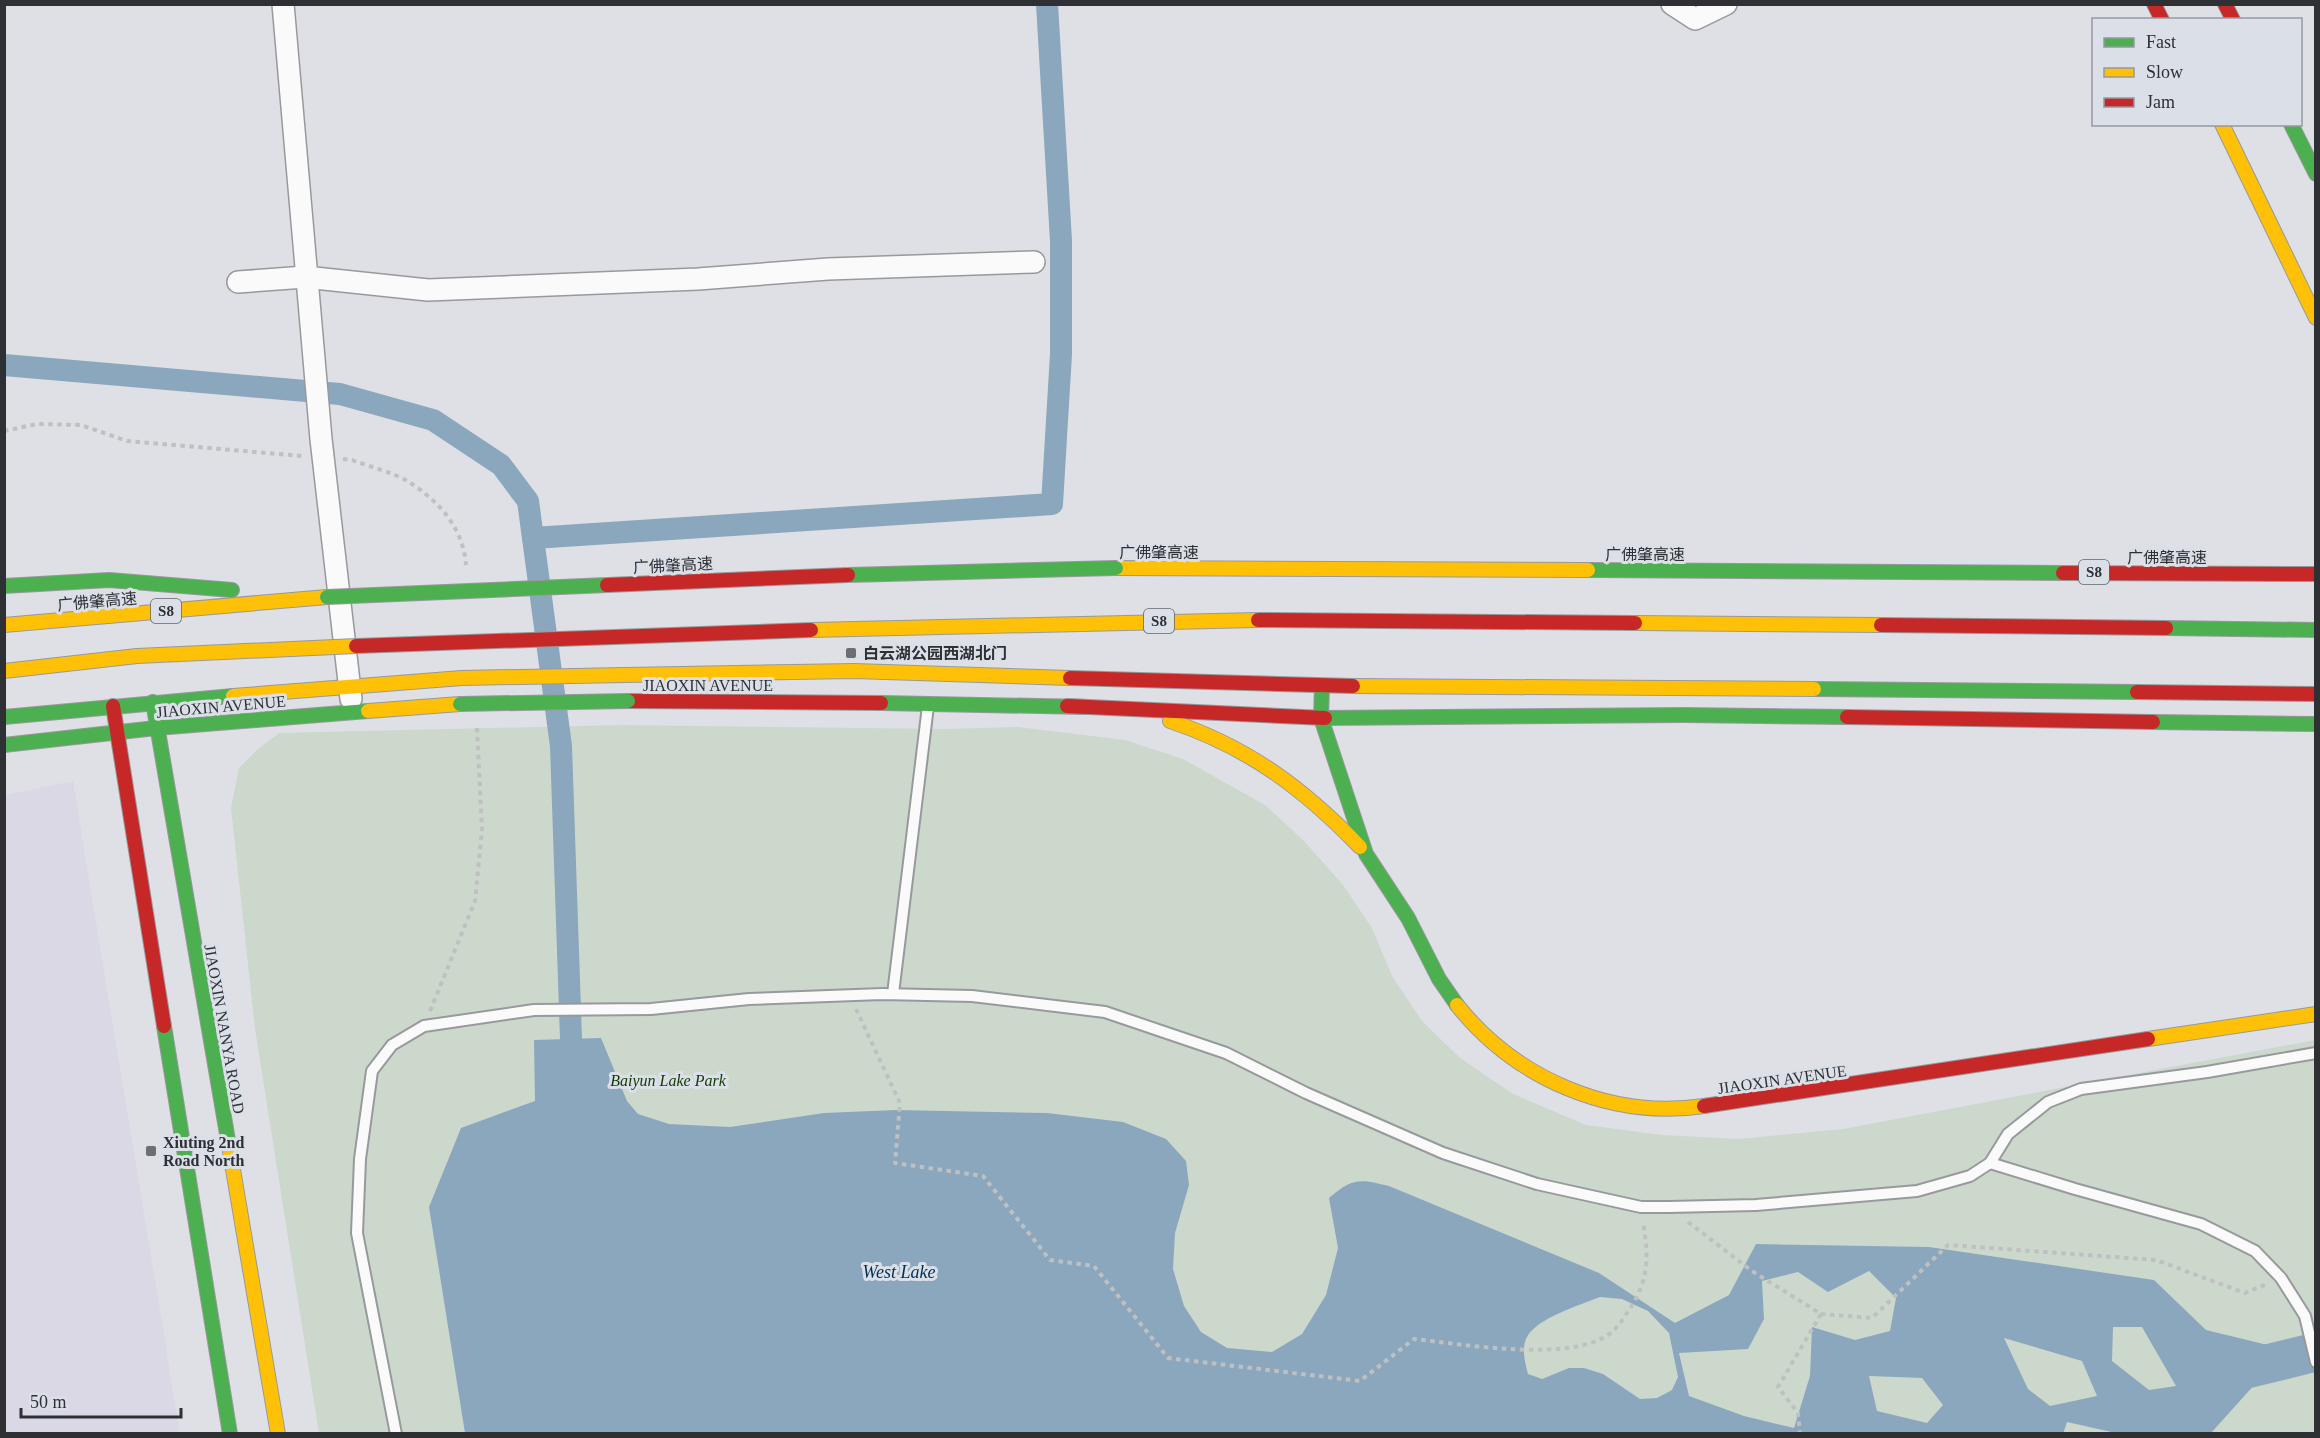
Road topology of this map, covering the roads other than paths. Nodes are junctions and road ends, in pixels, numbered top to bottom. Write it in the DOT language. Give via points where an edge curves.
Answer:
graph roads {
  1 [pos="282,4"];
  2 [pos="1672,4"];
  3 [pos="1726,4"];
  4 [pos="2154,4"];
  5 [pos="2225,4"];
  6 [pos="2161,18"];
  7 [pos="2232,18"];
  8 [pos="2223,126"];
  9 [pos="2292,126"];
  10 [pos="2316,174"];
  11 [pos="1034,262"];
  12 [pos="306,277"];
  13 [pos="238,282"];
  14 [pos="2316,318"];
  15 [pos="2316,574"];
  16 [pos="4,586"];
  17 [pos="327,597"];
  18 [pos="4,625"];
  19 [pos="2316,630"];
  20 [pos="4,671"];
  21 [pos="349,686"];
  22 [pos="1322,686"];
  23 [pos="1067,691"];
  24 [pos="2316,694"];
  25 [pos="153,702"];
  26 [pos="928,703"];
  27 [pos="113,706"];
  28 [pos="352,712"];
  29 [pos="4,717"];
  30 [pos="1321,718"];
  31 [pos="2316,724"];
  32 [pos="156,728"];
  33 [pos="117,733"];
  34 [pos="4,745"];
  35 [pos="1366,854"];
  36 [pos="893,994"];
  37 [pos="2316,1014"];
  38 [pos="2316,1053"];
  39 [pos="1990,1163"];
  40 [pos="2316,1362"];
  41 [pos="230,1434"];
  42 [pos="278,1434"];
  43 [pos="396,1434"];
  1 -- 12 [label="street"];
  2 -- 3 [label="street" via="1695,19"];
  4 -- 6 [label="main road"];
  5 -- 7 [label="main road"];
  8 -- 14 [label="main road"];
  9 -- 10 [label="main road"];
  11 -- 12 [label="street" via="428,290"];
  12 -- 13 [label="street"];
  12 -- 21 [label="street"];
  15 -- 17 [label="main road, 广佛肇高速 / S8, bridge" via="1116,568 835,575"];
  16 -- 17 [label="main road" via="109,580"];
  17 -- 18 [label="main road, 广佛肇高速 / S8"];
  19 -- 20 [label="main road, S8, bridge" via="1290,619 1160,621 412,643 137,656"];
  21 -- 23 [label="main road, JIAOXIN AVENUE, bridge" via="462,678 854,671"];
  21 -- 25 [label="main road, JIAOXIN AVENUE"];
  21 -- 28 [label="street"];
  22 -- 23 [label="main road"];
  22 -- 24 [label="main road"];
  22 -- 30 [label="main road, JIAOXIN AVENUE"];
  23 -- 26 [label="main road, JIAOXIN AVENUE"];
  23 -- 30 [label="main road"];
  23 -- 35 [label="main road, JIAOXIN AVENUE" via="1123,711 1194,728 1234,745 1315,802"];
  25 -- 27 [label="main road, JIAOXIN AVENUE"];
  25 -- 32 [label="main road, JIAOXIN NANYA ROAD"];
  26 -- 28 [label="main road, JIAOXIN AVENUE, bridge" via="628,701 460,704"];
  26 -- 36 [label="lane"];
  27 -- 29 [label="main road, JIAOXIN AVENUE"];
  27 -- 33 [label="main road"];
  28 -- 32 [label="main road, JIAOXIN AVENUE"];
  30 -- 31 [label="main road" via="1683,715"];
  30 -- 35 [label="main road, JIAOXIN AVENUE"];
  32 -- 33 [label="main road, JIAOXIN AVENUE"];
  32 -- 42 [label="main road, JIAOXIN NANYA ROAD"];
  33 -- 34 [label="main road, JIAOXIN AVENUE"];
  33 -- 41 [label="main road"];
  35 -- 37 [label="main road, JIAOXIN AVENUE" via="1408,918 1439,979 1476,1029 1532,1072 1557,1085 1631,1105 1663,1108 1741,1102"];
  36 -- 39 [label="lane" via="972,996 1105,1012 1226,1053 1443,1153 1537,1184 1641,1207 1756,1205 1917,1191 1970,1176"];
  36 -- 43 [label="lane" via="749,999 651,1009 534,1010 424,1026 392,1045 372,1071 360,1159 357,1233"];
  38 -- 39 [label="lane" via="2081,1089 2048,1102 2008,1134"];
  39 -- 40 [label="lane" via="2201,1224 2254,1251 2281,1278 2305,1316"];
}
